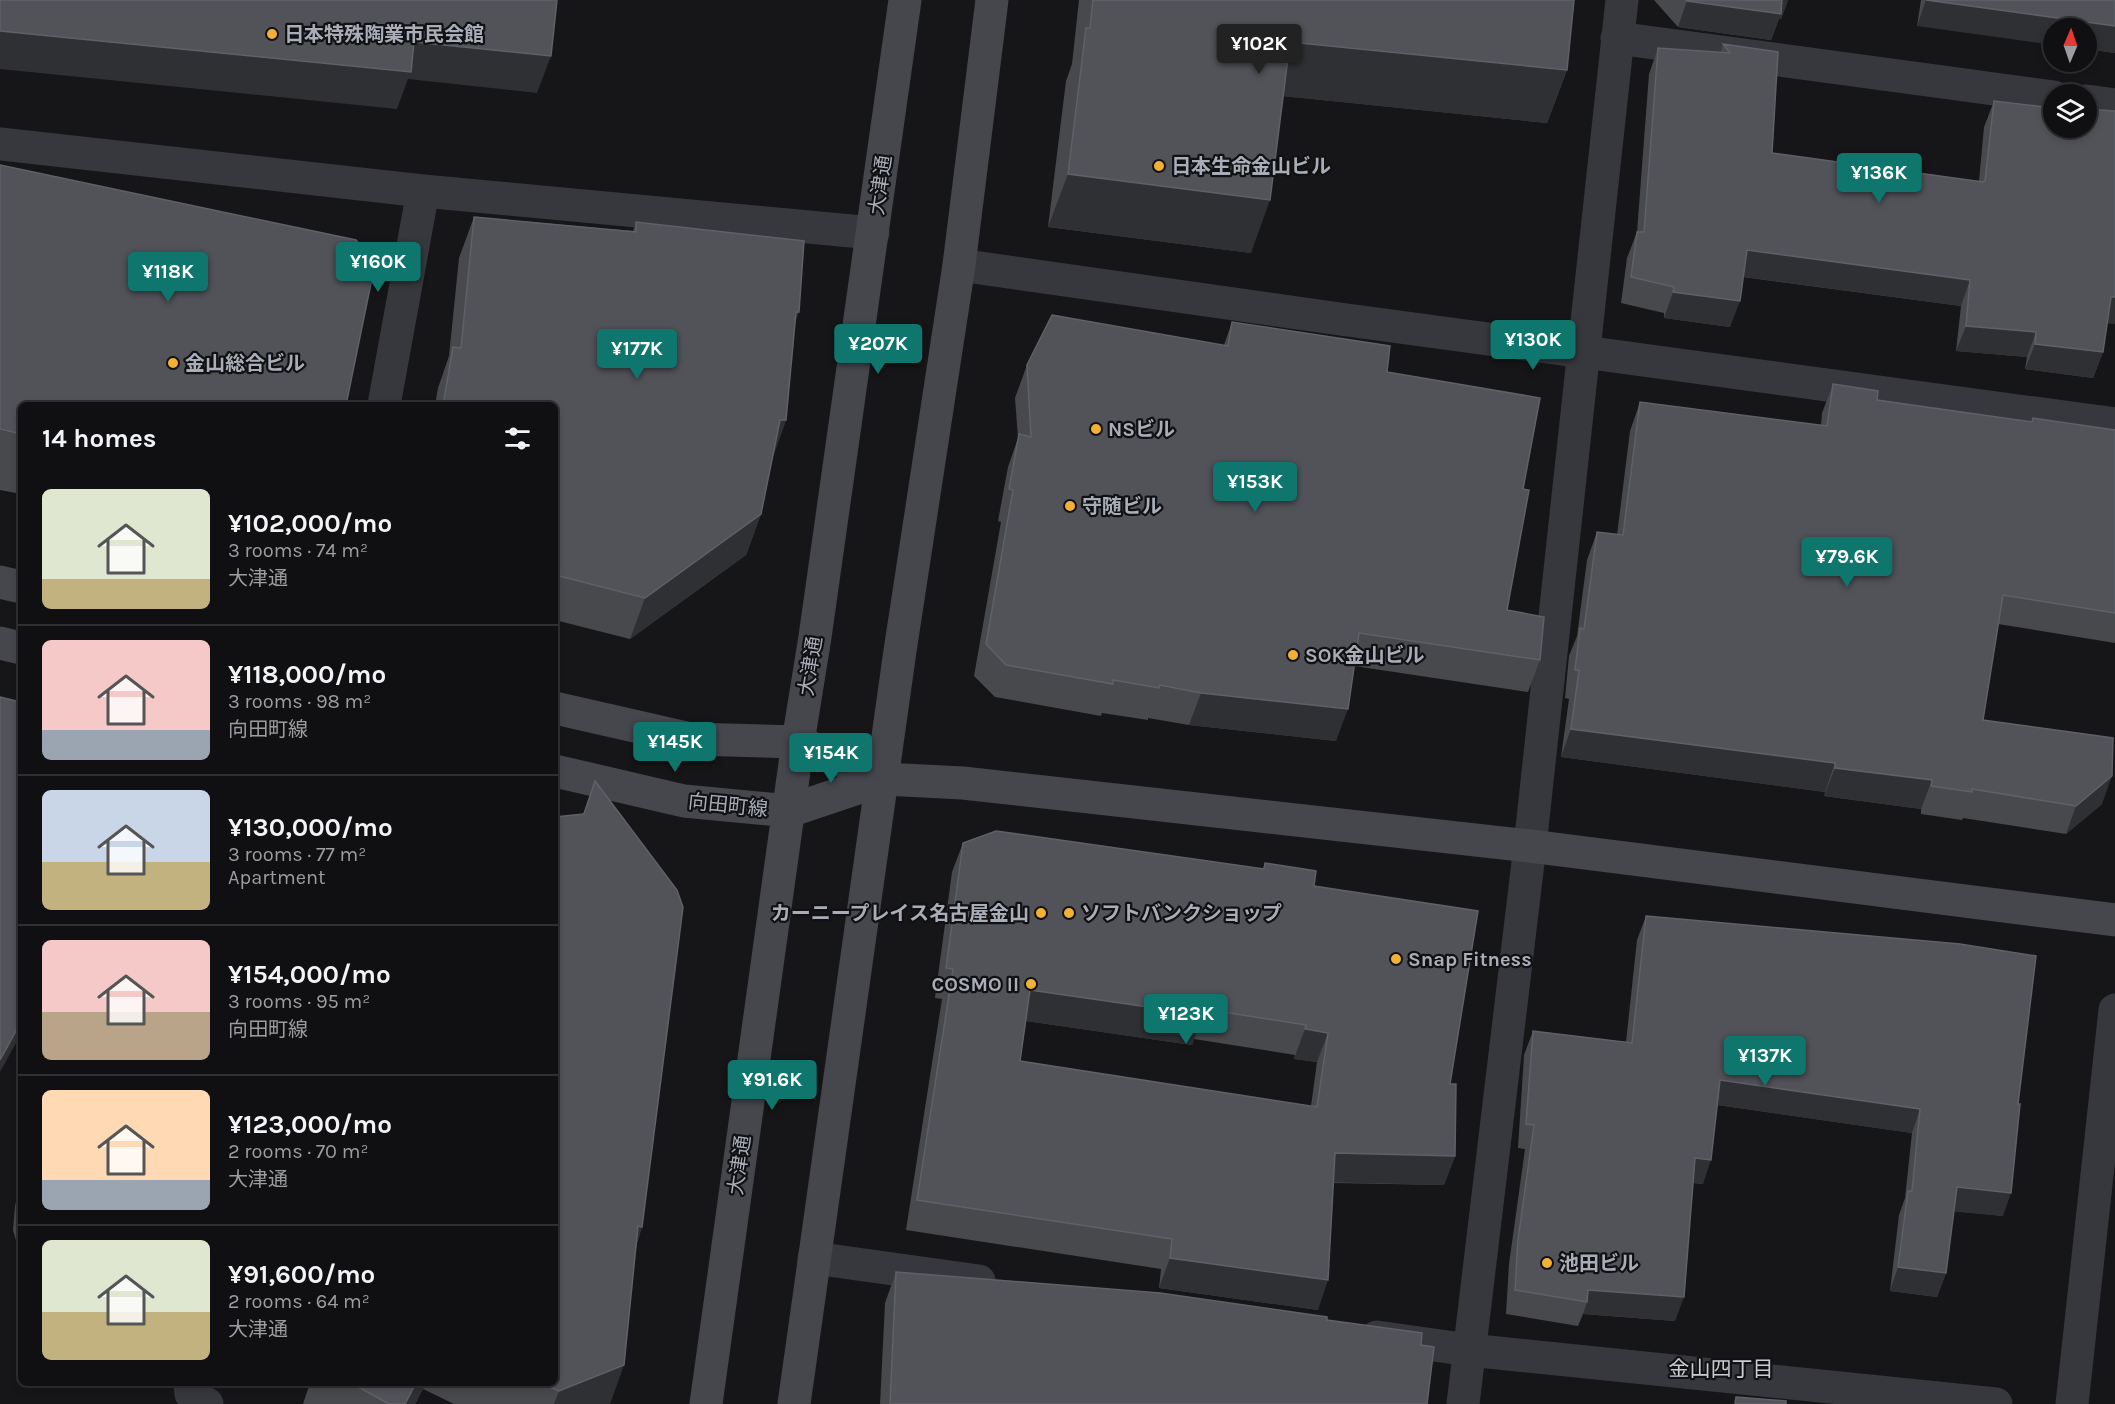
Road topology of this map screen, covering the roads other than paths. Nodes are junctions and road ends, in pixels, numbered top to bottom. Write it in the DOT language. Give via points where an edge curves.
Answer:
graph roads {
  1 [pos="905,0"];
  2 [pos="992,0"];
  3 [pos="1622,0"];
  4 [pos="1617,38"];
  5 [pos="2043,96"];
  6 [pos="2097,103"];
  7 [pos="2115,105"];
  8 [pos="0,144"];
  9 [pos="423,191"];
  10 [pos="873,233"];
  11 [pos="959,265"];
  12 [pos="1585,352"];
  13 [pos="385,402"];
  14 [pos="2115,424"];
  15 [pos="0,582"];
  16 [pos="18,586"];
  17 [pos="0,643"];
  18 [pos="18,647"];
  19 [pos="558,709"];
  20 [pos="798,742"];
  21 [pos="558,772"];
  22 [pos="884,779"];
  23 [pos="789,811"];
  24 [pos="1530,846"];
  25 [pos="2115,920"];
  26 [pos="2115,1010"];
  27 [pos="814,1258"];
  28 [pos="1005,1285"];
  29 [pos="1344,1333"];
  30 [pos="1469,1350"];
  31 [pos="706,1404"];
  32 [pos="794,1404"];
  33 [pos="1463,1404"];
  34 [pos="1996,1404"];
  35 [pos="2072,1404"];
  1 -- 10 [label="street, 大津通"];
  2 -- 11 [label="street"];
  3 -- 4 [label="street"];
  4 -- 5 [label="street"];
  4 -- 12 [label="street"];
  6 -- 7 [label="street"];
  8 -- 9 [label="street"];
  9 -- 10 [label="street"];
  9 -- 13 [label="street"];
  10 -- 20 [label="street, 大津通"];
  11 -- 12 [label="street"];
  11 -- 22 [label="street"];
  12 -- 14 [label="street"];
  12 -- 24 [label="street"];
  15 -- 16 [label="street"];
  17 -- 18 [label="street"];
  19 -- 20 [label="street" via="691,739"];
  20 -- 22 [label="street"];
  20 -- 23 [label="street, 大津通"];
  21 -- 23 [label="street, 向田町線" via="684,801"];
  22 -- 23 [label="street, 向田町線"];
  22 -- 24 [label="street" via="963,783"];
  22 -- 27 [label="street"];
  23 -- 31 [label="street, 大津通"];
  24 -- 25 [label="street"];
  24 -- 30 [label="street"];
  26 -- 35 [label="street"];
  27 -- 28 [label="street"];
  27 -- 32 [label="street"];
  29 -- 30 [label="street"];
  30 -- 33 [label="street"];
  30 -- 34 [label="street"];
}
